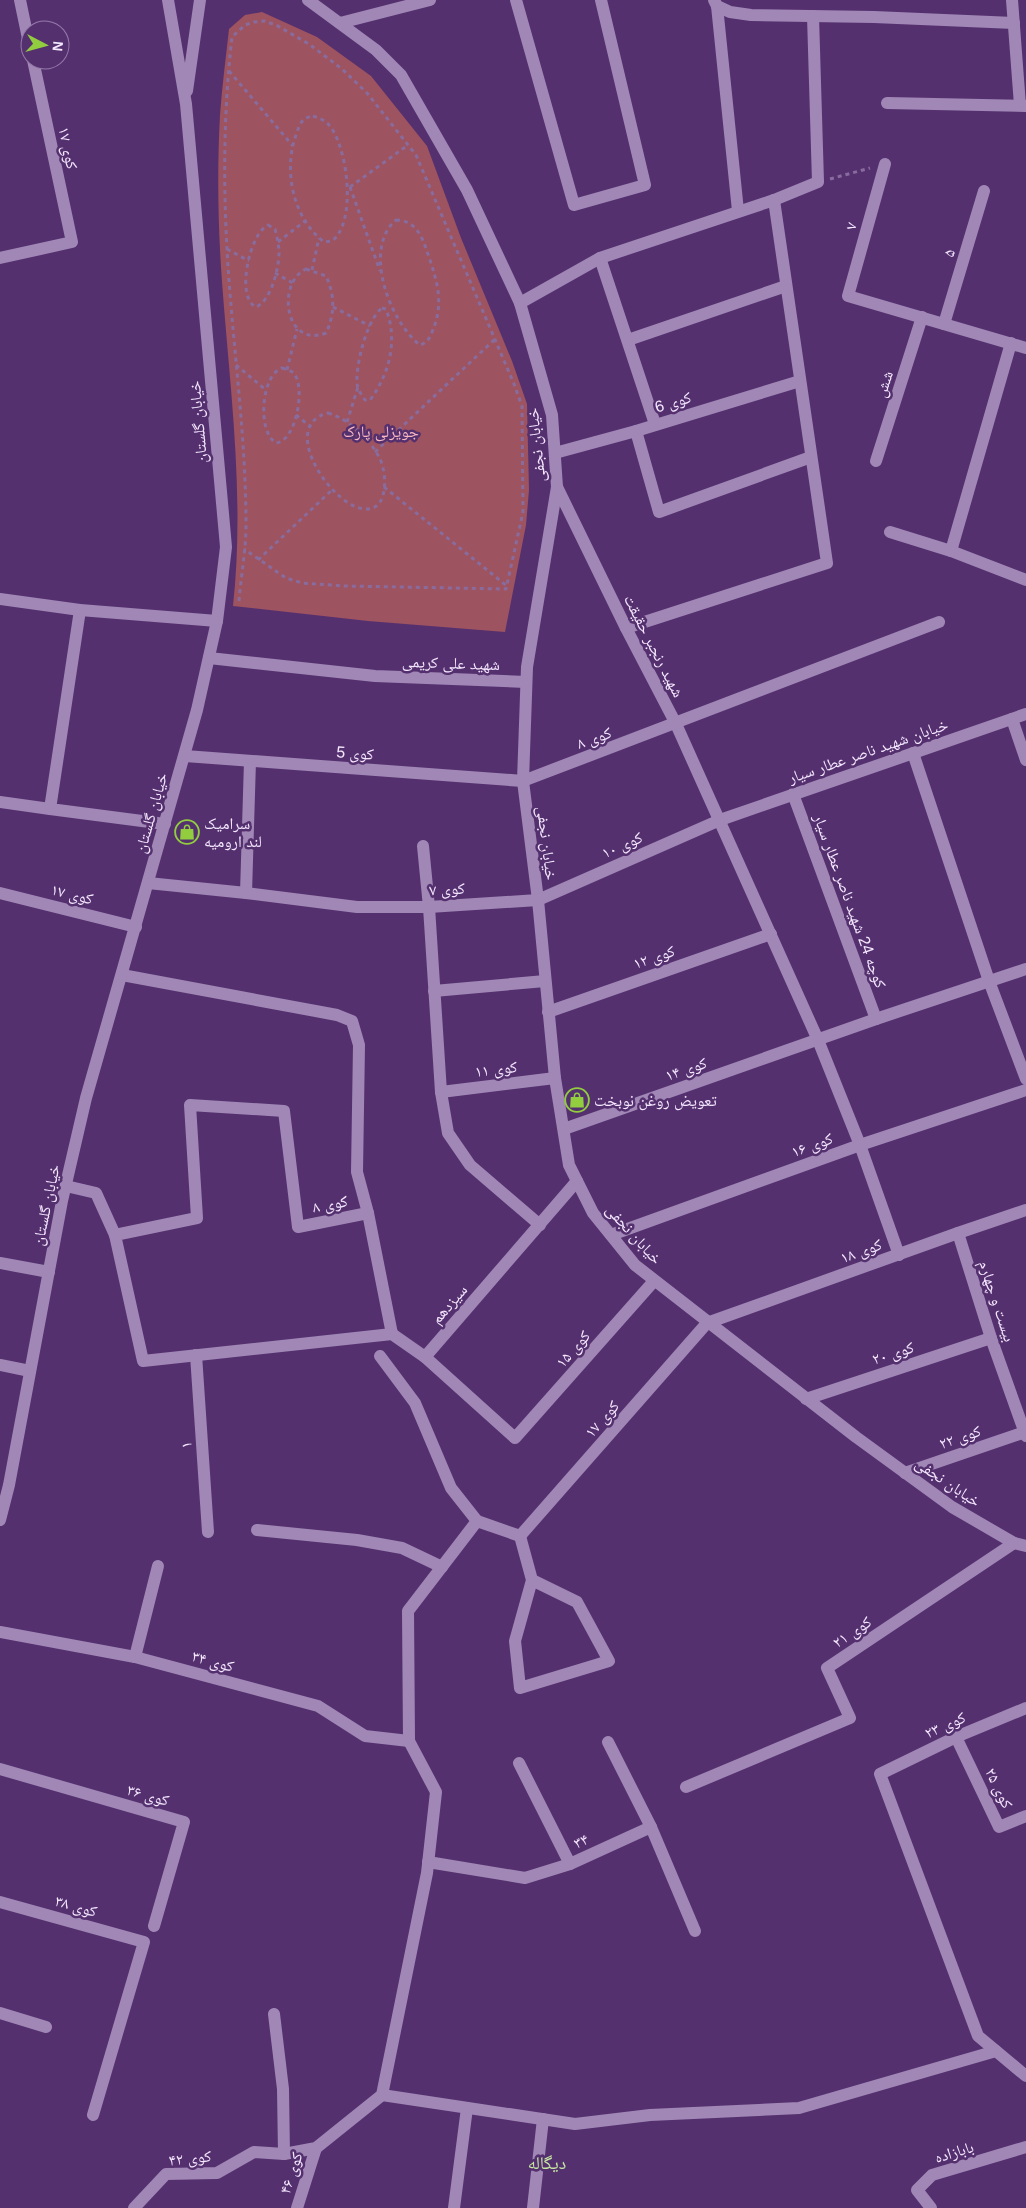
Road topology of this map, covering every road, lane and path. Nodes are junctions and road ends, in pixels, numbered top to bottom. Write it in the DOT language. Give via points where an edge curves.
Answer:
graph roads {
  1 [pos="20,0"];
  2 [pos="168,0"];
  3 [pos="200,0"];
  4 [pos="308,0"];
  5 [pos="430,0"];
  6 [pos="516,0"];
  7 [pos="601,0"];
  8 [pos="1012,0"];
  9 [pos="716,3"];
  10 [pos="813,16"];
  11 [pos="24,20"];
  12 [pos="340,23"];
  13 [pos="1014,23"];
  14 [pos="35,70"];
  15 [pos="229,71"];
  16 [pos="887,103"];
  17 [pos="186,104"];
  18 [pos="1023,105"];
  19 [pos="408,145"];
  20 [pos="293,147"];
  21 [pos="885,164"];
  22 [pos="818,182"];
  23 [pos="349,188"];
  24 [pos="984,191"];
  25 [pos="774,200"];
  26 [pos="738,211"];
  27 [pos="305,221"];
  28 [pos="319,238"];
  29 [pos="278,243"];
  30 [pos="227,249"];
  31 [pos="0,258"];
  32 [pos="600,258"];
  33 [pos="249,261"];
  34 [pos="312,270"];
  35 [pos="275,273"];
  36 [pos="293,283"];
  37 [pos="385,284"];
  38 [pos="786,286"];
  39 [pos="520,303"];
  40 [pos="333,307"];
  41 [pos="922,317"];
  42 [pos="944,324"];
  43 [pos="370,326"];
  44 [pos="298,328"];
  45 [pos="495,339"];
  46 [pos="628,340"];
  47 [pos="1011,343"];
  48 [pos="1026,348"];
  49 [pos="236,365"];
  50 [pos="288,370"];
  51 [pos="800,381"];
  52 [pos="358,387"];
  53 [pos="267,390"];
  54 [pos="296,415"];
  55 [pos="347,422"];
  56 [pos="655,424"];
  57 [pos="311,426"];
  58 [pos="636,431"];
  59 [pos="375,452"];
  60 [pos="555,453"];
  61 [pos="811,457"];
  62 [pos="876,461"];
  63 [pos="384,487"];
  64 [pos="557,487"];
  65 [pos="333,488"];
  66 [pos="890,532"];
  67 [pos="244,549"];
  68 [pos="951,550"];
  69 [pos="258,560"];
  70 [pos="1026,580"];
  71 [pos="507,586"];
  72 [pos="0,599"];
  73 [pos="239,601"];
  74 [pos="80,610"];
  75 [pos="217,621"];
  76 [pos="939,622"];
  77 [pos="626,628"];
  78 [pos="209,658"];
  79 [pos="526,682"];
  80 [pos="1026,714"];
  81 [pos="1012,719"];
  82 [pos="676,724"];
  83 [pos="913,753"];
  84 [pos="185,756"];
  85 [pos="1026,760"];
  86 [pos="250,761"];
  87 [pos="523,781"];
  88 [pos="793,794"];
  89 [pos="0,802"];
  90 [pos="50,809"];
  91 [pos="720,820"];
  92 [pos="165,824"];
  93 [pos="423,846"];
  94 [pos="148,884"];
  95 [pos="0,893"];
  96 [pos="246,893"];
  97 [pos="538,900"];
  98 [pos="429,907"];
  99 [pos="136,927"];
  100 [pos="771,934"];
  101 [pos="1026,968"];
  102 [pos="122,975"];
  103 [pos="544,981"];
  104 [pos="989,981"];
  105 [pos="434,991"];
  106 [pos="548,1012"];
  107 [pos="876,1019"];
  108 [pos="818,1040"];
  109 [pos="555,1078"];
  110 [pos="1026,1079"];
  111 [pos="1026,1090"];
  112 [pos="441,1092"];
  113 [pos="564,1129"];
  114 [pos="860,1146"];
  115 [pos="578,1182"];
  116 [pos="66,1186"];
  117 [pos="1026,1210"];
  118 [pos="368,1213"];
  119 [pos="540,1225"];
  120 [pos="958,1233"];
  121 [pos="115,1235"];
  122 [pos="611,1235"];
  123 [pos="899,1255"];
  124 [pos="0,1264"];
  125 [pos="49,1272"];
  126 [pos="654,1281"];
  127 [pos="707,1323"];
  128 [pos="392,1334"];
  129 [pos="991,1338"];
  130 [pos="196,1355"];
  131 [pos="380,1356"];
  132 [pos="425,1357"];
  133 [pos="0,1365"];
  134 [pos="30,1371"];
  135 [pos="806,1399"];
  136 [pos="1025,1434"];
  137 [pos="905,1473"];
  138 [pos="4,1484"];
  139 [pos="0,1520"];
  140 [pos="476,1521"];
  141 [pos="257,1530"];
  142 [pos="208,1532"];
  143 [pos="520,1536"];
  144 [pos="1020,1544"];
  145 [pos="158,1566"];
  146 [pos="442,1567"];
  147 [pos="532,1580"];
  148 [pos="0,1632"];
  149 [pos="135,1656"];
  150 [pos="1026,1708"];
  151 [pos="956,1737"];
  152 [pos="409,1741"];
  153 [pos="608,1742"];
  154 [pos="519,1763"];
  155 [pos="0,1769"];
  156 [pos="686,1787"];
  157 [pos="1026,1816"];
  158 [pos="651,1827"];
  159 [pos="428,1862"];
  160 [pos="570,1864"];
  161 [pos="0,1902"];
  162 [pos="154,1926"];
  163 [pos="695,1931"];
  164 [pos="0,2013"];
  165 [pos="274,2014"];
  166 [pos="46,2027"];
  167 [pos="996,2051"];
  168 [pos="1026,2076"];
  169 [pos="382,2095"];
  170 [pos="467,2108"];
  171 [pos="93,2115"];
  172 [pos="543,2119"];
  173 [pos="1026,2147"];
  174 [pos="316,2148"];
  175 [pos="284,2154"];
  176 [pos="134,2208"];
  177 [pos="297,2208"];
  178 [pos="454,2208"];
  179 [pos="533,2208"];
  180 [pos="931,2208"];
  1 -- 11 [label="street"];
  2 -- 17 [label="street"];
  3 -- 17 [label="street"];
  4 -- 12 [label="street, خیابان نجفی"];
  5 -- 12 [label="street"];
  6 -- 7 [label="street" via="574,204 645,185"];
  8 -- 13 [label="street"];
  9 -- 10 [label="street" via="730,12 751,15"];
  9 -- 26 [label="street"];
  10 -- 13 [label="street"];
  10 -- 22 [label="street"];
  12 -- 39 [label="street, خیابان نجفی" via="376,50 401,75 467,190"];
  13 -- 18 [label="street"];
  14 -- 31 [label="street, کوی ۱۷" via="72,242"];
  15 -- 19 [label="path" via="234,34 254,22 276,24 342,69 367,93"];
  15 -- 20 [label="path"];
  15 -- 30 [label="path" via="224,164"];
  16 -- 18 [label="street"];
  17 -- 75 [label="street, خیابان گلستان" via="226,547"];
  19 -- 23 [label="path"];
  19 -- 45 [label="path" via="416,155"];
  20 -- 23 [label="path" via="305,117 313,116 328,123 340,148"];
  20 -- 27 [label="path" via="290,177"];
  21 -- 22 [label="path"];
  21 -- 41 [label="street, ۷" via="848,296"];
  22 -- 25 [label="street"];
  23 -- 28 [label="path" via="348,210 338,237 332,242"];
  23 -- 37 [label="path"];
  24 -- 42 [label="street, ۵"];
  25 -- 26 [label="street"];
  25 -- 38 [label="street"];
  26 -- 32 [label="street"];
  27 -- 28 [label="path"];
  27 -- 29 [label="path"];
  28 -- 34 [label="path"];
  29 -- 33 [label="path" via="274,229 268,225 262,228"];
  29 -- 35 [label="path"];
  30 -- 33 [label="path"];
  30 -- 49 [label="path"];
  32 -- 39 [label="street"];
  32 -- 46 [label="street"];
  33 -- 35 [label="path" via="246,291 248,299 256,307 264,300"];
  34 -- 36 [label="path" via="300,271"];
  34 -- 40 [label="path" via="326,276"];
  35 -- 36 [label="path"];
  36 -- 44 [label="path" via="288,311"];
  37 -- 37 [label="path" via="381,266 382,243 390,225 396,220 403,220 420,234 439,289 438,318 425,344 420,345 397,320"];
  38 -- 46 [label="street"];
  38 -- 51 [label="street"];
  39 -- 60 [label="street, خیابان نجفی" via="552,415"];
  40 -- 43 [label="path"];
  40 -- 44 [label="path" via="326,333 312,336"];
  41 -- 42 [label="street"];
  41 -- 62 [label="street, شش"];
  42 -- 47 [label="street"];
  43 -- 52 [label="path" via="359,363"];
  43 -- 52 [label="path" via="377,312 386,308 393,336 391,352 385,372 370,400 365,400"];
  44 -- 50 [label="path"];
  45 -- 59 [label="path"];
  45 -- 71 [label="path" via="522,406 523,512"];
  46 -- 56 [label="street"];
  47 -- 48 [label="street"];
  47 -- 68 [label="street"];
  49 -- 53 [label="path"];
  49 -- 67 [label="path" via="245,484"];
  50 -- 53 [label="path" via="277,370"];
  50 -- 54 [label="path" via="296,376 300,394"];
  51 -- 56 [label="street, کوی 6"];
  51 -- 61 [label="street"];
  52 -- 55 [label="path"];
  53 -- 54 [label="path" via="264,415 271,441 280,443 288,435"];
  54 -- 57 [label="path"];
  55 -- 57 [label="path" via="328,413 320,415"];
  55 -- 59 [label="path" via="360,432"];
  56 -- 58 [label="street, کوی 6"];
  57 -- 65 [label="path" via="306,442 310,456"];
  58 -- 60 [label="street, کوی 6"];
  58 -- 61 [label="street" via="659,512"];
  59 -- 63 [label="path" via="383,466"];
  60 -- 64 [label="street, خیابان نجفی"];
  61 -- 77 [label="street" via="827,564"];
  63 -- 65 [label="path" via="381,501 375,508 366,510 356,507"];
  63 -- 71 [label="path"];
  64 -- 77 [label="street, شهید رنجبر حقیقت"];
  64 -- 79 [label="street, خیابان نجفی"];
  65 -- 69 [label="path"];
  66 -- 68 [label="street"];
  67 -- 69 [label="path"];
  67 -- 73 [label="path"];
  68 -- 70 [label="street"];
  69 -- 71 [label="path" via="286,578 302,583 506,589"];
  72 -- 74 [label="street"];
  74 -- 75 [label="street"];
  74 -- 90 [label="street"];
  75 -- 78 [label="street, خیابان گلستان"];
  76 -- 82 [label="street, کوی ۸"];
  77 -- 82 [label="street, شهید رنجبر حقیقت"];
  78 -- 79 [label="street, شهید علی کریمی" via="375,676"];
  78 -- 84 [label="street, خیابان گلستان"];
  79 -- 87 [label="street, خیابان نجفی"];
  80 -- 81 [label="street, خیابان شهید ناصر عطار سیار"];
  81 -- 83 [label="street, خیابان شهید ناصر عطار سیار"];
  81 -- 85 [label="street"];
  82 -- 87 [label="street, کوی ۸"];
  82 -- 91 [label="street, شهید رنجبر حقیقت"];
  83 -- 88 [label="street, خیابان شهید ناصر عطار سیار"];
  83 -- 104 [label="street"];
  84 -- 86 [label="street, کوی 5"];
  84 -- 92 [label="street, خیابان گلستان"];
  86 -- 87 [label="street, کوی 5"];
  86 -- 96 [label="street"];
  87 -- 97 [label="street, خیابان نجفی"];
  88 -- 91 [label="street, خیابان شهید ناصر عطار سیار"];
  88 -- 107 [label="street, کوچه 24 شهید ناصر عطار سیار"];
  89 -- 90 [label="street"];
  90 -- 92 [label="street"];
  91 -- 97 [label="street, کوی ۱۰"];
  91 -- 100 [label="street, شهید رنجبر حقیقت"];
  92 -- 94 [label="street, خیابان گلستان"];
  93 -- 98 [label="street"];
  94 -- 96 [label="street, کوی ۷"];
  94 -- 99 [label="street, خیابان گلستان"];
  95 -- 99 [label="street, کوی ۱۷"];
  96 -- 98 [label="street, کوی ۷" via="357,907"];
  97 -- 98 [label="street, کوی ۷"];
  97 -- 103 [label="street, خیابان نجفی"];
  98 -- 105 [label="street"];
  99 -- 102 [label="street, خیابان گلستان"];
  100 -- 106 [label="street, کوی ۱۲"];
  100 -- 108 [label="street, شهید رنجبر حقیقت"];
  101 -- 104 [label="street, کوی ۱۴"];
  102 -- 116 [label="street, خیابان گلستان" via="86,1098"];
  102 -- 118 [label="street" via="337,1015 352,1021 359,1045 357,1172"];
  103 -- 105 [label="street"];
  103 -- 106 [label="street, خیابان نجفی"];
  104 -- 107 [label="street, کوی ۱۴"];
  104 -- 110 [label="street"];
  105 -- 112 [label="street"];
  106 -- 109 [label="street, خیابان نجفی"];
  107 -- 108 [label="street, کوی ۱۴"];
  108 -- 113 [label="street, کوی ۱۴"];
  108 -- 114 [label="street, شهید رنجبر حقیقت"];
  109 -- 112 [label="street, کوی ۱۱"];
  109 -- 113 [label="street, خیابان نجفی"];
  111 -- 114 [label="street, کوی ۱۶"];
  112 -- 119 [label="street" via="448,1133 470,1165"];
  113 -- 115 [label="street, خیابان نجفی" via="570,1165"];
  114 -- 122 [label="street, کوی ۱۶"];
  114 -- 123 [label="street, شهید رنجبر حقیقت"];
  115 -- 119 [label="street, سیزدهم"];
  115 -- 122 [label="street, خیابان نجفی" via="593,1213"];
  116 -- 121 [label="street" via="96,1193"];
  116 -- 125 [label="street, خیابان گلستان"];
  117 -- 120 [label="street, کوی ۱۸"];
  118 -- 121 [label="street, کوی ۸" via="298,1227 284,1111 190,1105 198,1218"];
  118 -- 128 [label="street"];
  119 -- 132 [label="street, سیزدهم"];
  120 -- 123 [label="street, کوی ۱۸"];
  120 -- 129 [label="street, بیست و چهارم"];
  121 -- 130 [label="street" via="143,1361"];
  122 -- 126 [label="street, خیابان نجفی" via="635,1265"];
  123 -- 127 [label="street, کوی ۱۸"];
  124 -- 125 [label="street"];
  125 -- 134 [label="street, خیابان گلستان"];
  126 -- 127 [label="street, خیابان نجفی"];
  126 -- 132 [label="street, کوی ۱۵" via="515,1438"];
  127 -- 135 [label="street, خیابان نجفی"];
  127 -- 143 [label="street, کوی ۱۷"];
  128 -- 130 [label="street"];
  128 -- 132 [label="street"];
  129 -- 135 [label="street, کوی ۲۰"];
  129 -- 136 [label="street, بیست و چهارم"];
  130 -- 142 [label="street, ۱"];
  131 -- 140 [label="street" via="416,1403 451,1488"];
  133 -- 134 [label="street"];
  134 -- 138 [label="street, خیابان گلستان"];
  135 -- 137 [label="street, خیابان نجفی"];
  136 -- 137 [label="street, کوی ۲۲"];
  137 -- 144 [label="street, خیابان نجفی" via="952,1507"];
  138 -- 139 [label="street, خیابان گلستان"];
  140 -- 143 [label="street"];
  140 -- 146 [label="street"];
  141 -- 146 [label="street" via="358,1540 402,1548"];
  143 -- 147 [label="street"];
  144 -- 156 [label="street, کوی ۲۱" via="827,1668 850,1718"];
  145 -- 149 [label="street"];
  146 -- 152 [label="street" via="408,1611"];
  147 -- 147 [label="street" via="576,1602 609,1661 520,1688 515,1641"];
  148 -- 149 [label="street, کوی ۳۴"];
  149 -- 152 [label="street, کوی ۳۴" via="318,1706 364,1736"];
  150 -- 151 [label="street, کوی ۲۳"];
  151 -- 157 [label="street, کوی ۲۵" via="999,1827"];
  151 -- 167 [label="street, کوی ۲۳" via="880,1774 978,2036"];
  152 -- 159 [label="street" via="436,1792"];
  153 -- 158 [label="street"];
  154 -- 160 [label="street"];
  155 -- 162 [label="street, کوی ۳۶" via="184,1822"];
  158 -- 160 [label="street, ۳۴"];
  158 -- 163 [label="street"];
  159 -- 160 [label="street, ۳۴" via="525,1878"];
  159 -- 169 [label="street"];
  161 -- 171 [label="street, کوی ۳۸" via="144,1942"];
  164 -- 166 [label="street"];
  165 -- 175 [label="street" via="283,2089"];
  167 -- 168 [label="street"];
  167 -- 172 [label="street" via="799,2108 650,2115 575,2124"];
  169 -- 170 [label="street"];
  169 -- 174 [label="street"];
  170 -- 172 [label="street"];
  170 -- 178 [label="street"];
  172 -- 179 [label="street"];
  173 -- 180 [label="street, بابازاده" via="932,2175 918,2190"];
  174 -- 175 [label="street, کوی ۴۲"];
  174 -- 177 [label="street, کوی ۴۶"];
  175 -- 176 [label="street, کوی ۴۲" via="254,2152 217,2173 166,2174"];
}
